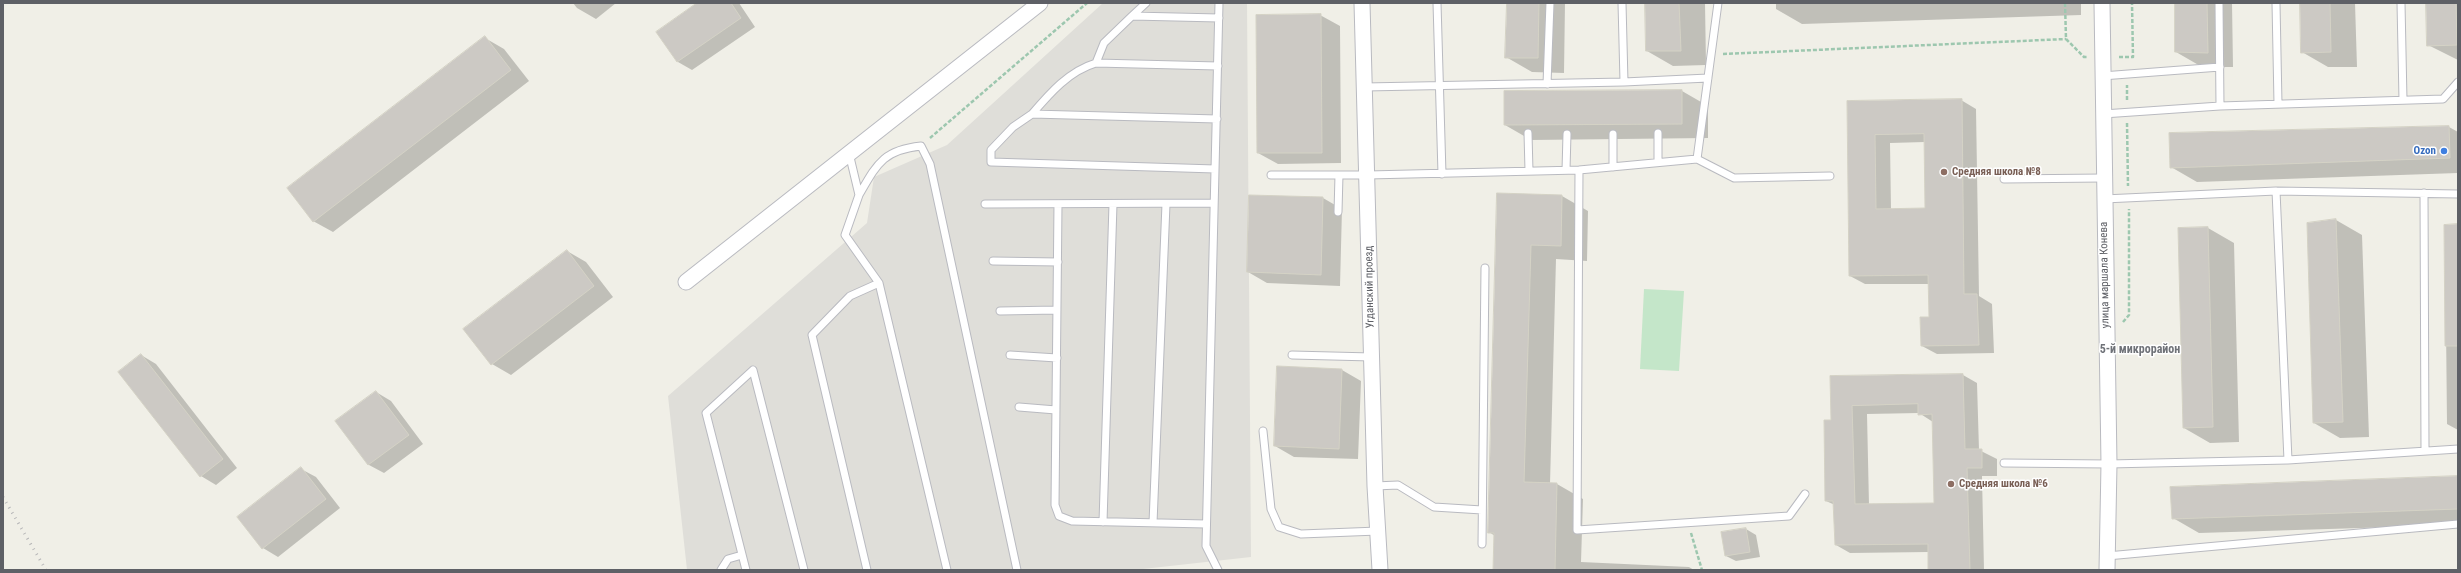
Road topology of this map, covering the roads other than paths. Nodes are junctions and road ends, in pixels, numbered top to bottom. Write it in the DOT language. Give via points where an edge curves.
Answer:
graph roads {
  1 [pos="1040,3"];
  2 [pos="1146,3"];
  3 [pos="1219,3"];
  4 [pos="1362,3"];
  5 [pos="1437,3"];
  6 [pos="1550,3"];
  7 [pos="1622,3"];
  8 [pos="1718,3"];
  9 [pos="2102,3"];
  10 [pos="2218,3"];
  11 [pos="2276,3"];
  12 [pos="2401,3"];
  13 [pos="1132,16"];
  14 [pos="1219,18"];
  15 [pos="1096,63"];
  16 [pos="1218,66"];
  17 [pos="2220,67"];
  18 [pos="2102,76"];
  19 [pos="1708,78"];
  20 [pos="1624,82"];
  21 [pos="2458,82"];
  22 [pos="1547,84"];
  23 [pos="1439,85"];
  24 [pos="1365,87"];
  25 [pos="2403,100"];
  26 [pos="2278,104"];
  27 [pos="2220,106"];
  28 [pos="1032,114"];
  29 [pos="2103,114"];
  30 [pos="1217,119"];
  31 [pos="1528,133"];
  32 [pos="1658,133"];
  33 [pos="1567,134"];
  34 [pos="1613,134"];
  35 [pos="849,153"];
  36 [pos="1696,159"];
  37 [pos="1658,162"];
  38 [pos="1613,167"];
  39 [pos="1215,169"];
  40 [pos="1566,170"];
  41 [pos="1579,170"];
  42 [pos="1529,172"];
  43 [pos="1442,174"];
  44 [pos="1271,175"];
  45 [pos="1368,175"];
  46 [pos="1339,176"];
  47 [pos="1830,176"];
  48 [pos="2103,178"];
  49 [pos="2004,179"];
  50 [pos="2276,191"];
  51 [pos="860,194"];
  52 [pos="2424,194"];
  53 [pos="2458,194"];
  54 [pos="2103,199"];
  55 [pos="1214,203"];
  56 [pos="986,204"];
  57 [pos="1058,204"];
  58 [pos="1113,204"];
  59 [pos="1166,204"];
  60 [pos="1338,212"];
  61 [pos="993,261"];
  62 [pos="1058,262"];
  63 [pos="1485,268"];
  64 [pos="686,282"];
  65 [pos="879,283"];
  66 [pos="1057,310"];
  67 [pos="1000,311"];
  68 [pos="1010,355"];
  69 [pos="1292,355"];
  70 [pos="1372,357"];
  71 [pos="1057,358"];
  72 [pos="1020,407"];
  73 [pos="1056,410"];
  74 [pos="1263,431"];
  75 [pos="2458,449"];
  76 [pos="2425,451"];
  77 [pos="2288,460"];
  78 [pos="2004,463"];
  79 [pos="2109,464"];
  80 [pos="1375,486"];
  81 [pos="1805,494"];
  82 [pos="1482,510"];
  83 [pos="1103,522"];
  84 [pos="1153,523"];
  85 [pos="1206,524"];
  86 [pos="2458,524"];
  87 [pos="1378,530"];
  88 [pos="1482,544"];
  89 [pos="742,555"];
  90 [pos="2107,563"];
  91 [pos="721,570"];
  92 [pos="746,570"];
  93 [pos="804,570"];
  94 [pos="867,570"];
  95 [pos="947,570"];
  96 [pos="1017,570"];
  97 [pos="1218,570"];
  98 [pos="1380,570"];
  1 -- 35 [label="street"];
  2 -- 13 [label="lane"];
  3 -- 14 [label="lane"];
  4 -- 24 [label="street, Угданский проезд"];
  5 -- 23 [label="lane"];
  6 -- 22 [label="lane"];
  7 -- 20 [label="lane"];
  8 -- 19 [label="lane"];
  9 -- 18 [label="street, улица маршала Конева"];
  10 -- 17 [label="lane"];
  11 -- 26 [label="lane"];
  12 -- 25 [label="lane"];
  13 -- 14 [label="lane"];
  13 -- 15 [label="lane" via="1104,43"];
  14 -- 16 [label="lane"];
  15 -- 16 [label="lane"];
  15 -- 28 [label="lane" via="1080,68"];
  16 -- 30 [label="lane"];
  17 -- 18 [label="lane"];
  17 -- 27 [label="lane"];
  18 -- 29 [label="street, улица маршала Конева"];
  19 -- 20 [label="lane"];
  19 -- 36 [label="lane"];
  20 -- 22 [label="lane"];
  21 -- 25 [label="lane" via="2443,99"];
  22 -- 23 [label="lane"];
  23 -- 24 [label="lane"];
  23 -- 43 [label="lane"];
  24 -- 45 [label="street, Угданский проезд"];
  25 -- 26 [label="lane"];
  26 -- 27 [label="lane"];
  27 -- 29 [label="lane"];
  28 -- 30 [label="lane"];
  28 -- 39 [label="lane" via="1013,127 992,150 991,162"];
  29 -- 48 [label="street, улица маршала Конева"];
  30 -- 39 [label="lane"];
  31 -- 42 [label="lane"];
  32 -- 37 [label="lane"];
  33 -- 40 [label="lane"];
  34 -- 38 [label="lane"];
  35 -- 51 [label="lane"];
  35 -- 64 [label="street"];
  36 -- 37 [label="lane"];
  36 -- 47 [label="lane" via="1734,178"];
  37 -- 38 [label="lane"];
  38 -- 41 [label="lane"];
  39 -- 55 [label="lane"];
  40 -- 41 [label="lane"];
  40 -- 42 [label="lane"];
  41 -- 81 [label="lane" via="1577,530 1788,516"];
  42 -- 43 [label="lane"];
  43 -- 45 [label="lane"];
  44 -- 46 [label="lane"];
  45 -- 46 [label="lane"];
  45 -- 70 [label="street, Угданский проезд"];
  46 -- 60 [label="lane"];
  48 -- 49 [label="lane"];
  48 -- 54 [label="street, улица маршала Конева"];
  50 -- 52 [label="lane"];
  50 -- 54 [label="lane"];
  50 -- 77 [label="lane"];
  51 -- 65 [label="lane" via="846,235"];
  51 -- 96 [label="lane" via="876,165 900,148 920,146 930,164"];
  52 -- 53 [label="lane"];
  52 -- 76 [label="lane"];
  54 -- 79 [label="street, улица маршала Конева"];
  55 -- 59 [label="lane"];
  55 -- 85 [label="lane"];
  56 -- 57 [label="lane"];
  57 -- 58 [label="lane"];
  57 -- 62 [label="lane"];
  58 -- 59 [label="lane"];
  58 -- 83 [label="lane"];
  59 -- 84 [label="lane"];
  61 -- 62 [label="lane"];
  62 -- 66 [label="lane"];
  63 -- 82 [label="lane"];
  65 -- 94 [label="lane" via="850,296 812,335"];
  65 -- 95 [label="lane"];
  66 -- 67 [label="lane"];
  66 -- 71 [label="lane"];
  68 -- 71 [label="lane"];
  69 -- 70 [label="lane"];
  70 -- 80 [label="street, Угданский проезд"];
  71 -- 73 [label="lane"];
  72 -- 73 [label="lane"];
  73 -- 83 [label="lane" via="1055,505 1059,516 1072,521"];
  74 -- 87 [label="lane" via="1271,509 1279,528 1301,534"];
  75 -- 76 [label="lane"];
  76 -- 77 [label="lane"];
  77 -- 79 [label="lane"];
  78 -- 79 [label="lane"];
  79 -- 90 [label="street, улица маршала Конева"];
  80 -- 82 [label="lane" via="1398,485 1434,507"];
  80 -- 87 [label="street, Угданский проезд"];
  82 -- 88 [label="lane"];
  83 -- 84 [label="lane"];
  84 -- 85 [label="lane"];
  85 -- 97 [label="lane" via="1206,546"];
  86 -- 90 [label="lane"];
  87 -- 98 [label="street, Угданский проезд"];
  89 -- 91 [label="lane" via="728,559"];
  89 -- 92 [label="lane"];
  89 -- 93 [label="lane" via="706,413 753,370"];
}
